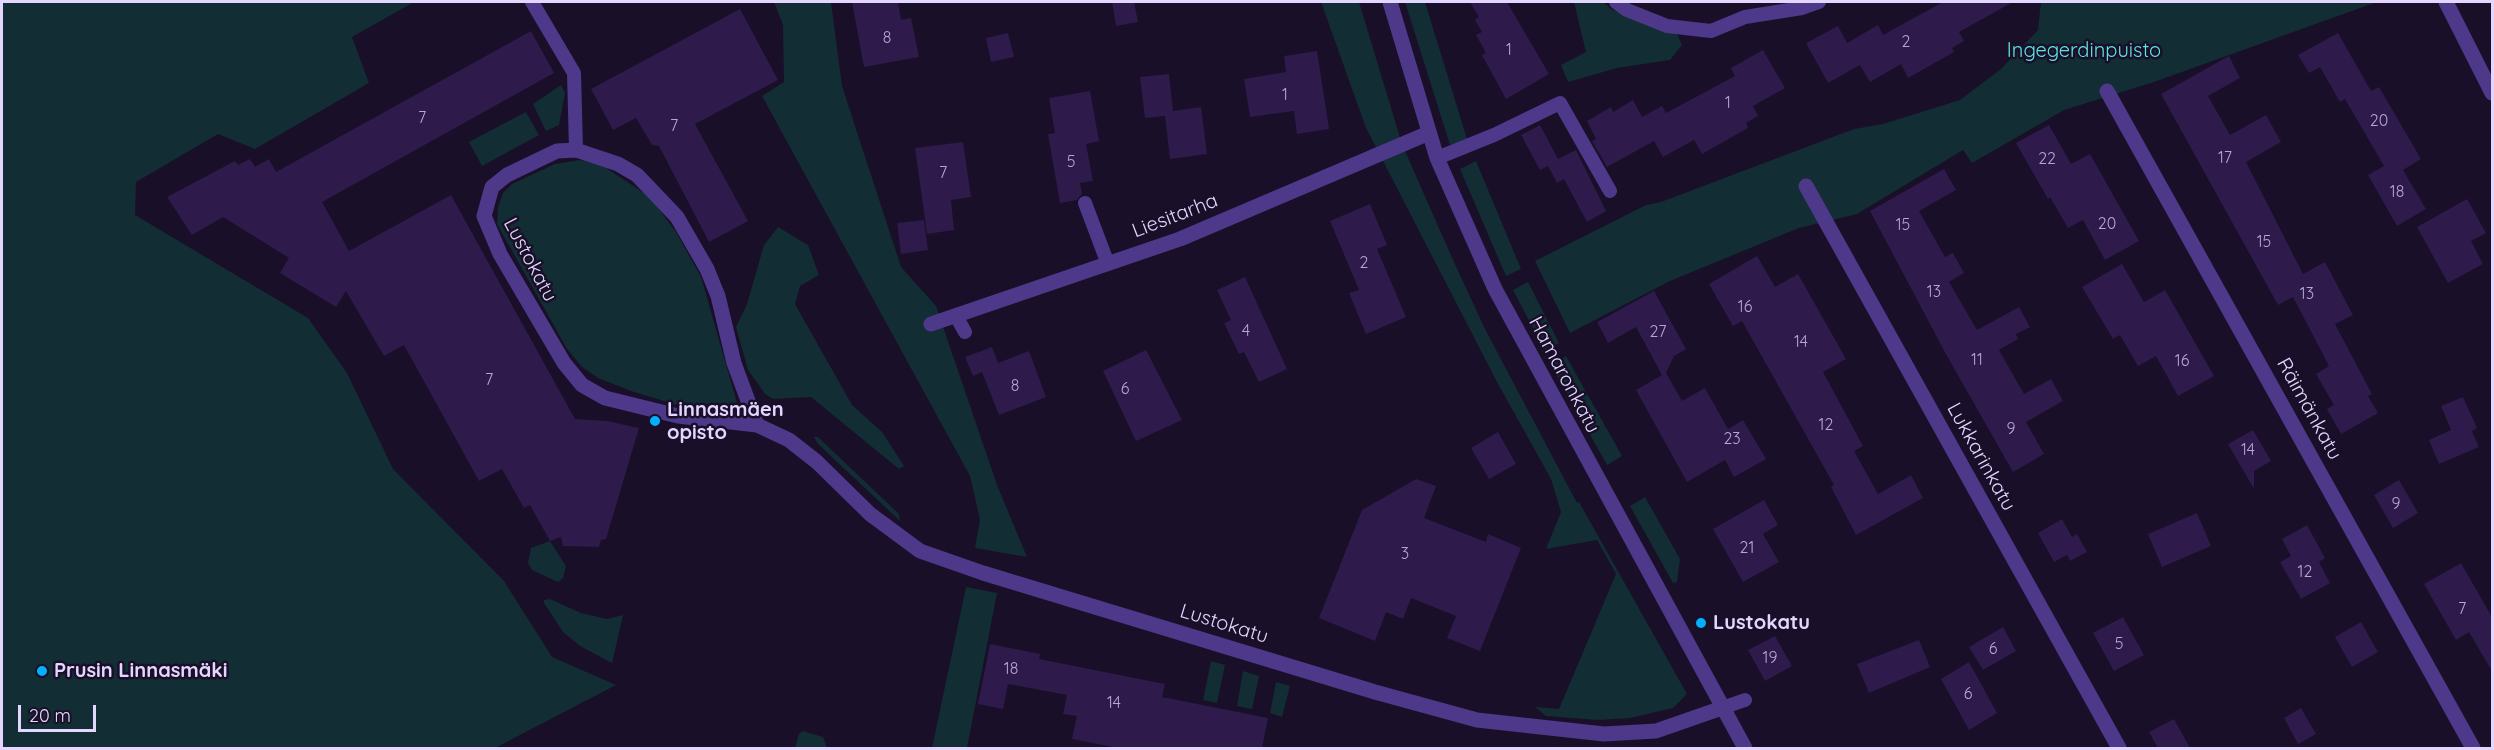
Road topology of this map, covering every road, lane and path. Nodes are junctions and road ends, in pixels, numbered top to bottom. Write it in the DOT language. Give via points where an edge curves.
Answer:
graph roads {
  1 [pos="532,2"];
  2 [pos="1390,2"];
  3 [pos="1616,2"];
  4 [pos="1818,2"];
  5 [pos="2446,2"];
  6 [pos="2107,91"];
  7 [pos="2493,93"];
  8 [pos="1429,133"];
  9 [pos="576,150"];
  10 [pos="1437,158"];
  11 [pos="1806,186"];
  12 [pos="1610,191"];
  13 [pos="1085,202"];
  14 [pos="1108,264"];
  15 [pos="956,316"];
  16 [pos="931,324"];
  17 [pos="964,332"];
  18 [pos="757,424"];
  19 [pos="1745,700"];
  20 [pos="1722,708"];
  21 [pos="1745,748"];
  22 [pos="2119,748"];
  23 [pos="2473,748"];
  1 -- 9 [label="lane" via="574,73"];
  2 -- 8 [label="street, Hamaronkatu"];
  3 -- 4 [label="lane" via="1667,26 1711,31 1745,17"];
  5 -- 7 [label="street"];
  6 -- 23 [label="street, Räimänkatu"];
  8 -- 10 [label="street, Hamaronkatu"];
  8 -- 14 [label="street, Liesitarha" via="1180,239"];
  9 -- 18 [label="street, Lustokatu" via="637,175 677,217 708,269 734,363"];
  9 -- 18 [label="street, Lustokatu" via="557,151 507,175 492,187 484,216 505,263 564,363 582,385 604,398 678,417"];
  10 -- 12 [label="lane" via="1560,103"];
  10 -- 20 [label="street, Hamaronkatu" via="1530,357"];
  11 -- 22 [label="street, Lukkarinkatu"];
  13 -- 14 [label="lane"];
  14 -- 15 [label="street, Liesitarha"];
  15 -- 16 [label="street, Liesitarha"];
  15 -- 17 [label="lane"];
  18 -- 20 [label="street, Lustokatu" via="808,455 870,514 920,551 1375,692 1477,720 1604,734 1656,731"];
  19 -- 20 [label="lane"];
  20 -- 21 [label="street, Hamaronkatu"];
}
